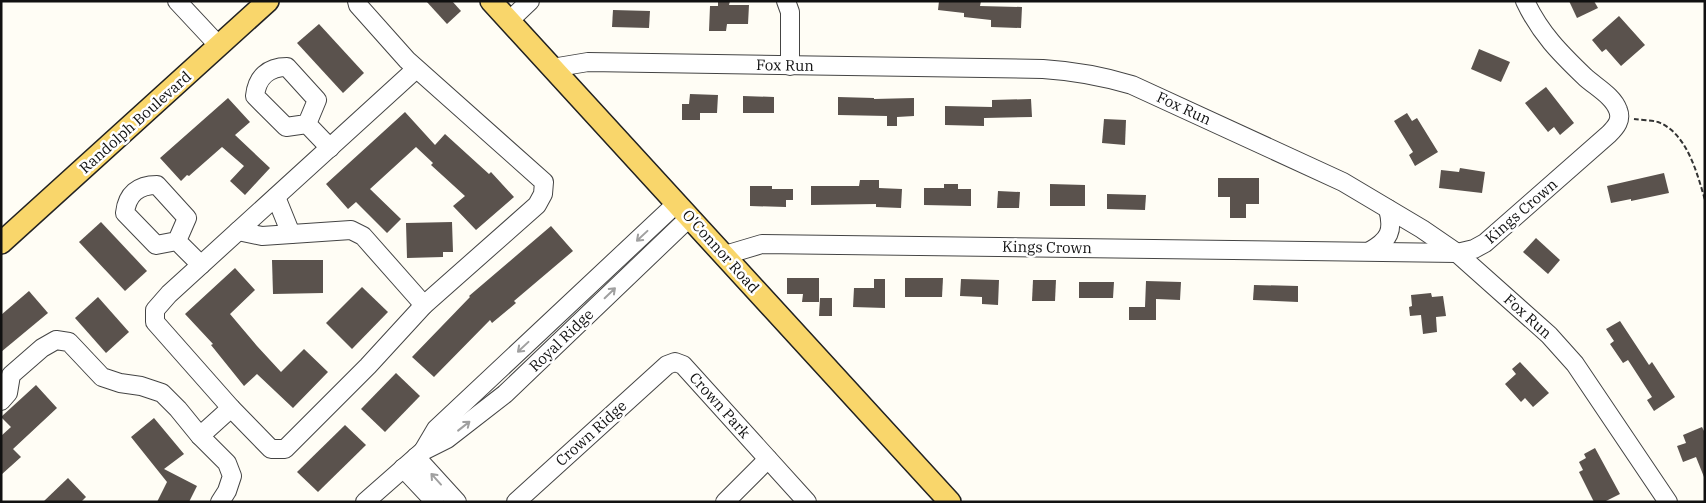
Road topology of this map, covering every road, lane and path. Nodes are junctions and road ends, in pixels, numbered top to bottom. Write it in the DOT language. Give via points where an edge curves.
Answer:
graph roads {
  1 [pos="177,1"];
  2 [pos="268,1"];
  3 [pos="357,1"];
  4 [pos="491,1"];
  5 [pos="530,1"];
  6 [pos="786,1"];
  7 [pos="1525,1"];
  8 [pos="509,21"];
  9 [pos="219,46"];
  10 [pos="790,66"];
  11 [pos="552,68"];
  12 [pos="416,69"];
  13 [pos="1619,120"];
  14 [pos="307,124"];
  15 [pos="330,148"];
  16 [pos="276,197"];
  17 [pos="1705,200"];
  18 [pos="1388,209"];
  19 [pos="684,210"];
  20 [pos="238,231"];
  21 [pos="291,234"];
  22 [pos="177,242"];
  23 [pos="1,244"];
  24 [pos="1370,251"];
  25 [pos="1457,253"];
  26 [pos="725,255"];
  27 [pos="201,265"];
  28 [pos="424,305"];
  29 [pos="667,364"];
  30 [pos="1,401"];
  31 [pos="231,408"];
  32 [pos="200,436"];
  33 [pos="414,459"];
  34 [pos="768,459"];
  35 [pos="220,502"];
  36 [pos="365,502"];
  37 [pos="435,502"];
  38 [pos="457,502"];
  39 [pos="516,502"];
  40 [pos="725,502"];
  41 [pos="807,502"];
  42 [pos="950,502"];
  43 [pos="1668,502"];
  1 -- 9 [label="street"];
  2 -- 9 [label="main road, Randolph Boulevard"];
  3 -- 12 [label="street"];
  4 -- 8 [label="main road, O'Connor Road"];
  5 -- 8 [label="street"];
  6 -- 10 [label="street" via="790,12"];
  7 -- 13 [label="street" via="1534,20 1565,58 1613,101"];
  8 -- 11 [label="main road, O'Connor Road"];
  9 -- 23 [label="main road, Randolph Boulevard"];
  10 -- 11 [label="street, Fox Run" via="588,62"];
  10 -- 18 [label="street, Fox Run" via="1043,69 1106,77 1132,85 1343,182"];
  11 -- 19 [label="main road, O'Connor Road"];
  12 -- 15 [label="street"];
  12 -- 28 [label="street" via="544,182 543,194 537,205"];
  13 -- 17 [label="path" via="1658,122 1679,139 1695,165"];
  13 -- 25 [label="street, Kings Crown" via="1609,134 1485,244"];
  14 -- 15 [label="street"];
  15 -- 16 [label="street"];
  16 -- 20 [label="street"];
  16 -- 21 [label="street"];
  18 -- 24 [label="street" via="1391,219 1387,239"];
  18 -- 25 [label="street, Fox Run"];
  19 -- 26 [label="main road, O'Connor Road"];
  19 -- 33 [label="street, Royal Ridge" via="505,394 447,439"];
  20 -- 21 [label="street" via="262,236"];
  20 -- 27 [label="street"];
  21 -- 28 [label="street" via="351,230 363,236"];
  22 -- 27 [label="street"];
  24 -- 25 [label="street, Kings Crown"];
  24 -- 26 [label="street, Kings Crown" via="762,244"];
  25 -- 43 [label="street, Fox Run" via="1549,335 1575,364"];
  26 -- 42 [label="main road, O'Connor Road"];
  27 -- 31 [label="street" via="155,310 155,322"];
  28 -- 31 [label="street" via="285,449 271,449"];
  29 -- 34 [label="street, Crown Park" via="684,365"];
  29 -- 39 [label="street, Crown Ridge"];
  30 -- 32 [label="street" via="8,392 11,375 42,348 56,340 69,342 102,377 162,393"];
  31 -- 32 [label="street"];
  32 -- 35 [label="street" via="227,463 232,476"];
  33 -- 36 [label="street, Royal Ridge"];
  33 -- 37 [label="street"];
  38 -- 33 [label="street, one-way"];
  34 -- 40 [label="street"];
  34 -- 41 [label="street, Crown Park"];
}
